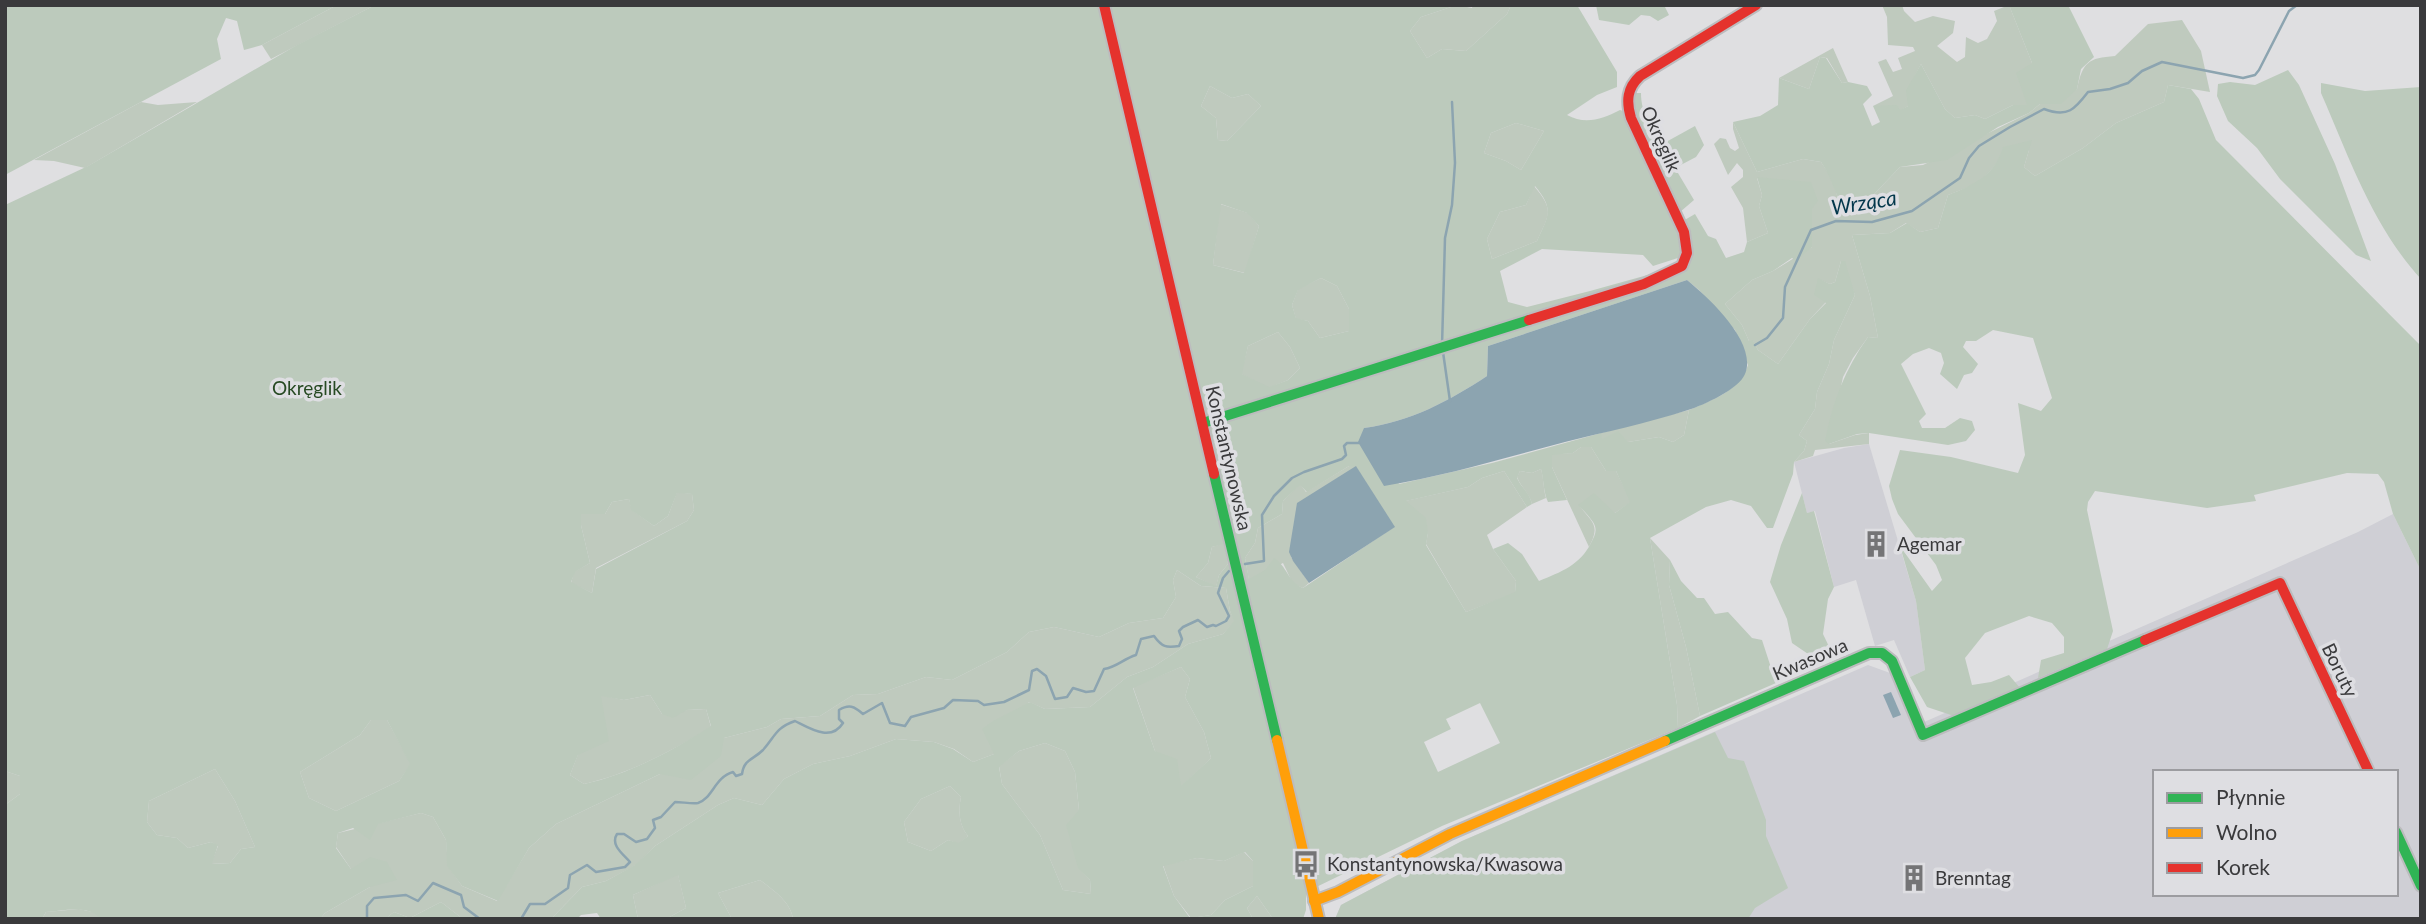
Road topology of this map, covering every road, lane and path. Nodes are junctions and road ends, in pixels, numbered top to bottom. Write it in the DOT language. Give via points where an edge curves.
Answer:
graph roads {
  1 [pos="1104,5"];
  2 [pos="1756,5"];
  3 [pos="1203,423"];
  4 [pos="2280,583"];
  5 [pos="2368,770"];
  6 [pos="2398,836"];
  7 [pos="2421,886"];
  8 [pos="1314,901"];
  9 [pos="1319,919"];
  1 -- 3 [label="street, Konstantynowska"];
  2 -- 3 [label="street, Okręglik" via="1640,76 1628,91 1631,118 1684,232 1687,253 1682,266 1644,284"];
  3 -- 8 [label="street, Konstantynowska"];
  4 -- 5 [label="street, Boruty"];
  4 -- 8 [label="street, Kwasowa" via="1923,735 1892,661 1882,653 1869,653 1450,834"];
  6 -- 7 [label="street"];
  8 -- 9 [label="street, Konstantynowska"];
}
